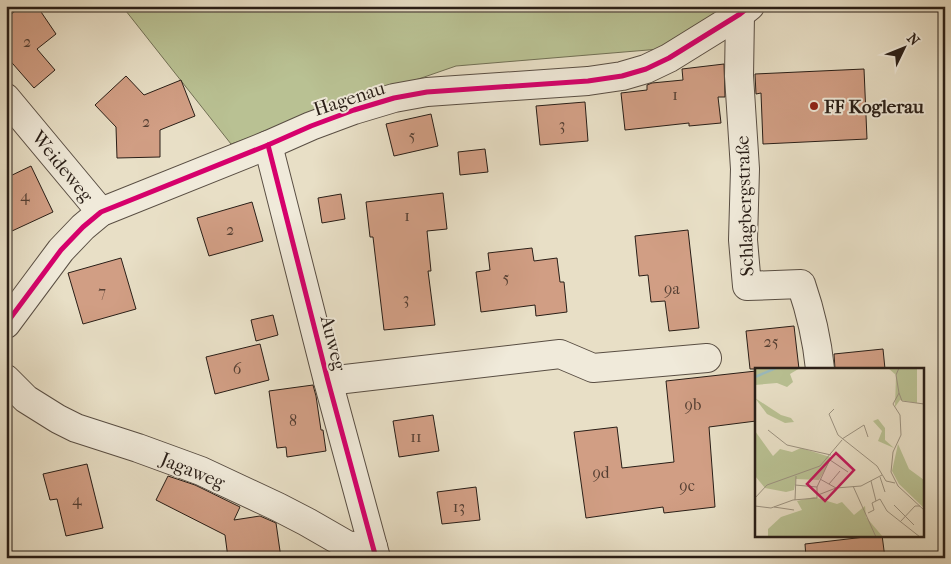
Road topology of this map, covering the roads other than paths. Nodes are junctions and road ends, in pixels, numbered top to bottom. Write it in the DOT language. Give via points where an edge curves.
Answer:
graph roads {
  1 [pos="745,10"];
  2 [pos="6,98"];
  3 [pos="268,145"];
  4 [pos="101,212"];
  5 [pos="6,324"];
  6 [pos="707,358"];
  7 [pos="820,368"];
  8 [pos="6,379"];
  9 [pos="328,381"];
  10 [pos="374,552"];
  1 -- 3 [label="street, Hagenau" via="669,58 622,76 428,92 394,98 311,126"];
  1 -- 7 [label="street, Schlagbergstraße" via="739,76 747,286 802,284 811,311"];
  2 -- 4 [label="street, Weideweg"];
  3 -- 4 [label="street, Hagenau"];
  3 -- 9 [label="street, Auweg"];
  4 -- 5 [label="street, Hagenau" via="61,250"];
  6 -- 9 [label="street, Auweg" via="593,368 560,354"];
  8 -- 10 [label="street, Jagaweg" via="26,399 76,428 201,471 348,545"];
  9 -- 10 [label="street, Auweg"];
}
